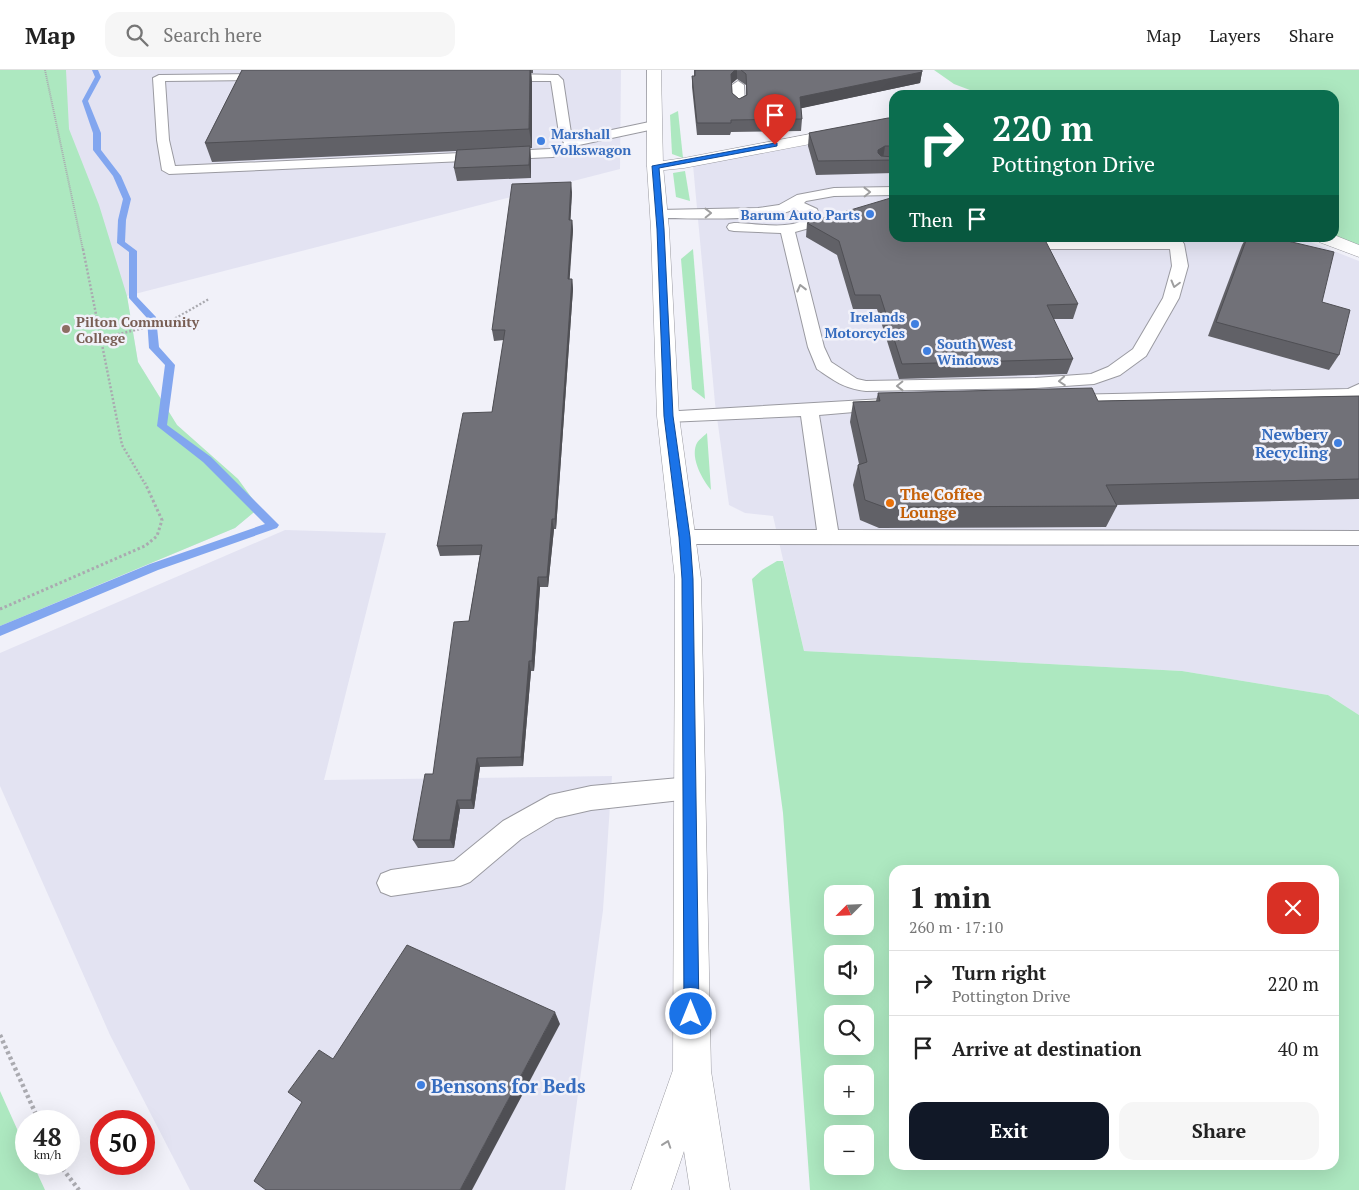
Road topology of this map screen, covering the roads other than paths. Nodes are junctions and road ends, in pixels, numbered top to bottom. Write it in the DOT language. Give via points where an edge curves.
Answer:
graph roads {
  1 [pos="654,70"];
  2 [pos="494,74"];
  3 [pos="281,75"];
  4 [pos="738,85"];
  5 [pos="739,105"];
  6 [pos="889,124"];
  7 [pos="654,125"];
  8 [pos="571,144"];
  9 [pos="655,166"];
  10 [pos="889,192"];
  11 [pos="794,203"];
  12 [pos="666,224"];
  13 [pos="696,228"];
  14 [pos="786,229"];
  15 [pos="1132,242"];
  16 [pos="1175,242"];
  17 [pos="1335,242"];
  18 [pos="1001,245"];
  19 [pos="1359,251"];
  20 [pos="1359,390"];
  21 [pos="1046,401"];
  22 [pos="898,404"];
  23 [pos="809,410"];
  24 [pos="668,416"];
  25 [pos="684,537"];
  26 [pos="829,538"];
  27 [pos="1359,538"];
  28 [pos="690,788"];
  29 [pos="391,882"];
  30 [pos="692,1071"];
  31 [pos="651,1190"];
  32 [pos="710,1190"];
  1 -- 7 [label="main road"];
  2 -- 8 [label="lane" via="504,74 506,78 554,77 565,132"];
  3 -- 8 [label="lane" via="273,80 269,77 159,78 163,140 169,170 553,153"];
  4 -- 5 [label="lane"];
  6 -- 9 [label="main road"];
  7 -- 8 [label="lane"];
  7 -- 9 [label="main road"];
  9 -- 12 [label="main road"];
  11 -- 10 [label="lane, one-way" via="802,198 834,192"];
  12 -- 11 [label="lane, one-way" via="782,209"];
  11 -- 14 [label="lane" via="812,212 814,219 799,228"];
  12 -- 24 [label="main road"];
  13 -- 14 [label="lane" via="751,226"];
  16 -- 14 [label="lane, one-way" via="1180,266 1171,298 1140,352 1114,371 1094,379 1035,384 866,386 852,384 823,365"];
  15 -- 18 [label="lane"];
  17 -- 19 [label="main road"];
  20 -- 21 [label="lane" via="1352,395"];
  22 -- 23 [label="lane"];
  23 -- 24 [label="lane"];
  23 -- 26 [label="lane"];
  24 -- 25 [label="main road"];
  25 -- 26 [label="lane"];
  25 -- 28 [label="main road" via="688,579"];
  26 -- 27 [label="lane"];
  28 -- 29 [label="lane" via="591,798 550,807 512,830 460,872"];
  28 -- 30 [label="main road"];
  31 -- 30 [label="main road, one-way"];
  30 -- 32 [label="main road"];
}
